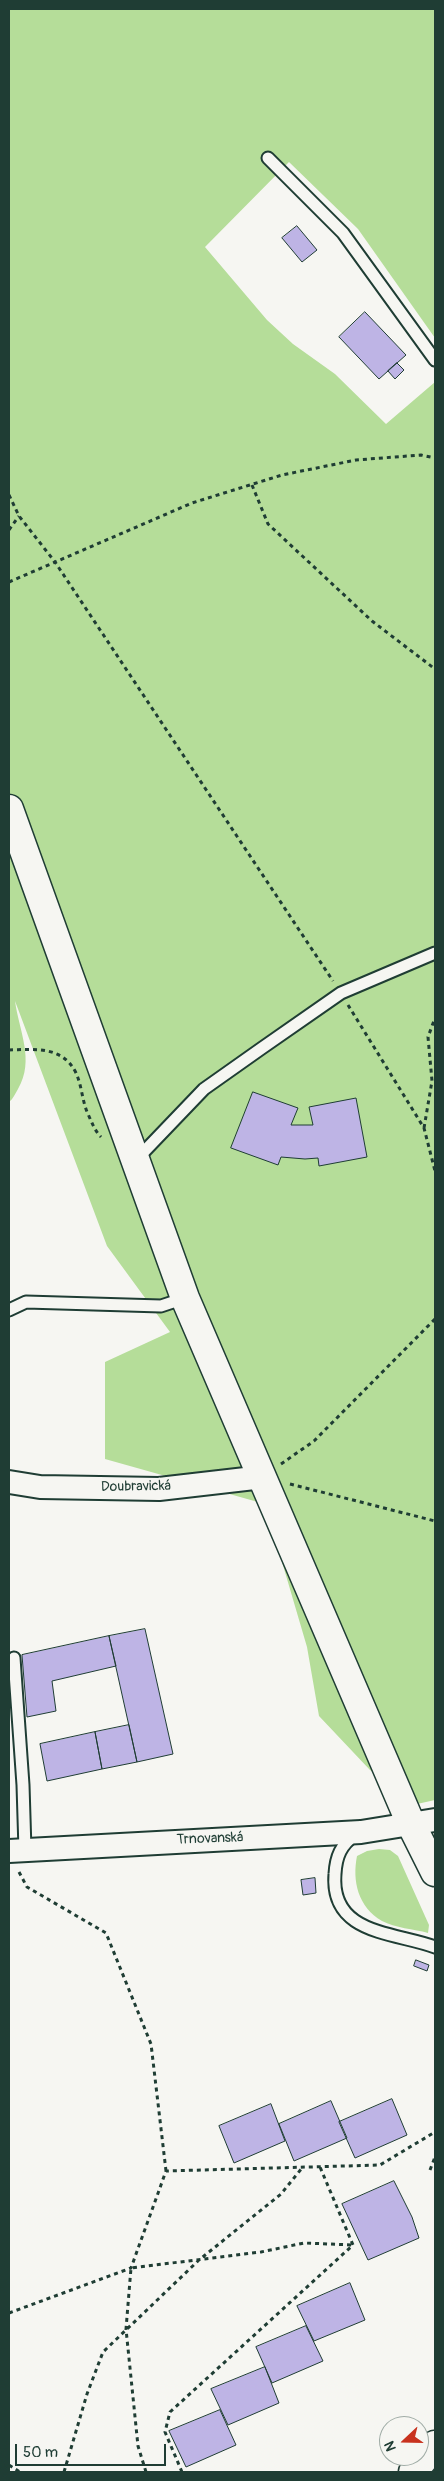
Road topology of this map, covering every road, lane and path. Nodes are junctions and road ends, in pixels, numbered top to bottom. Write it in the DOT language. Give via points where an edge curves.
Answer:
graph roads {
  1 [pos="268,158"];
  2 [pos="435,360"];
  3 [pos="435,458"];
  4 [pos="252,485"];
  5 [pos="9,495"];
  6 [pos="19,516"];
  7 [pos="9,530"];
  8 [pos="55,562"];
  9 [pos="9,582"];
  10 [pos="435,669"];
  11 [pos="9,809"];
  12 [pos="435,953"];
  13 [pos="341,993"];
  14 [pos="435,1018"];
  15 [pos="9,1050"];
  16 [pos="424,1128"];
  17 [pos="103,1139"];
  18 [pos="135,1161"];
  19 [pos="435,1171"];
  20 [pos="186,1298"];
  21 [pos="9,1310"];
  22 [pos="435,1319"];
  23 [pos="262,1477"];
  24 [pos="9,1482"];
  25 [pos="435,1521"];
  26 [pos="14,1658"];
  27 [pos="423,1822"];
  28 [pos="361,1832"];
  29 [pos="17,1855"];
  30 [pos="435,1872"];
  31 [pos="435,1947"];
  32 [pos="435,2132"];
  33 [pos="435,2157"];
  34 [pos="320,2167"];
  35 [pos="302,2168"];
  36 [pos="430,2170"];
  37 [pos="166,2171"];
  38 [pos="354,2245"];
  39 [pos="199,2260"];
  40 [pos="131,2268"];
  41 [pos="9,2313"];
  42 [pos="126,2329"];
  43 [pos="435,2445"];
  44 [pos="9,2466"];
  45 [pos="20,2472"];
  46 [pos="64,2472"];
  47 [pos="146,2472"];
  48 [pos="182,2472"];
  49 [pos="412,2472"];
  1 -- 2 [label="lane" via="344,233"];
  3 -- 4 [label="path" via="421,455 356,460 282,475"];
  4 -- 8 [label="path" via="192,503"];
  4 -- 10 [label="path" via="268,524 372,622"];
  5 -- 6 [label="path"];
  6 -- 7 [label="path"];
  6 -- 8 [label="path"];
  8 -- 9 [label="path"];
  8 -- 13 [label="path"];
  11 -- 18 [label="street"];
  12 -- 13 [label="lane"];
  13 -- 16 [label="path"];
  13 -- 18 [label="lane" via="204,1089"];
  14 -- 16 [label="path" via="428,1037 432,1081"];
  15 -- 17 [label="path" via="43,1049 63,1056 76,1073 85,1106 96,1132"];
  16 -- 19 [label="path"];
  18 -- 20 [label="street"];
  20 -- 21 [label="lane" via="161,1306 26,1302"];
  20 -- 23 [label="street"];
  22 -- 23 [label="path" via="314,1441"];
  23 -- 24 [label="street, Doubravická" via="159,1488 40,1487"];
  23 -- 25 [label="path"];
  23 -- 27 [label="street"];
  26 -- 29 [label="lane" via="24,1785"];
  27 -- 28 [label="street, Trnovanská"];
  27 -- 30 [label="street"];
  28 -- 29 [label="street, Trnovanská"];
  28 -- 31 [label="lane" via="344,1843 338,1856 334,1880 342,1906 364,1927"];
  29 -- 37 [label="path" via="27,1887 106,1934 151,2044"];
  32 -- 34 [label="path" via="380,2165"];
  33 -- 36 [label="path"];
  34 -- 35 [label="path"];
  34 -- 38 [label="path"];
  35 -- 37 [label="path"];
  35 -- 39 [label="path" via="281,2194"];
  37 -- 40 [label="path"];
  38 -- 39 [label="path" via="304,2243"];
  38 -- 48 [label="path" via="170,2412 165,2432"];
  39 -- 40 [label="path"];
  39 -- 42 [label="path"];
  40 -- 41 [label="path"];
  40 -- 42 [label="path"];
  42 -- 46 [label="path" via="103,2352"];
  42 -- 47 [label="path" via="138,2446"];
  43 -- 49 [label="street"];
  44 -- 45 [label="path"];
}
